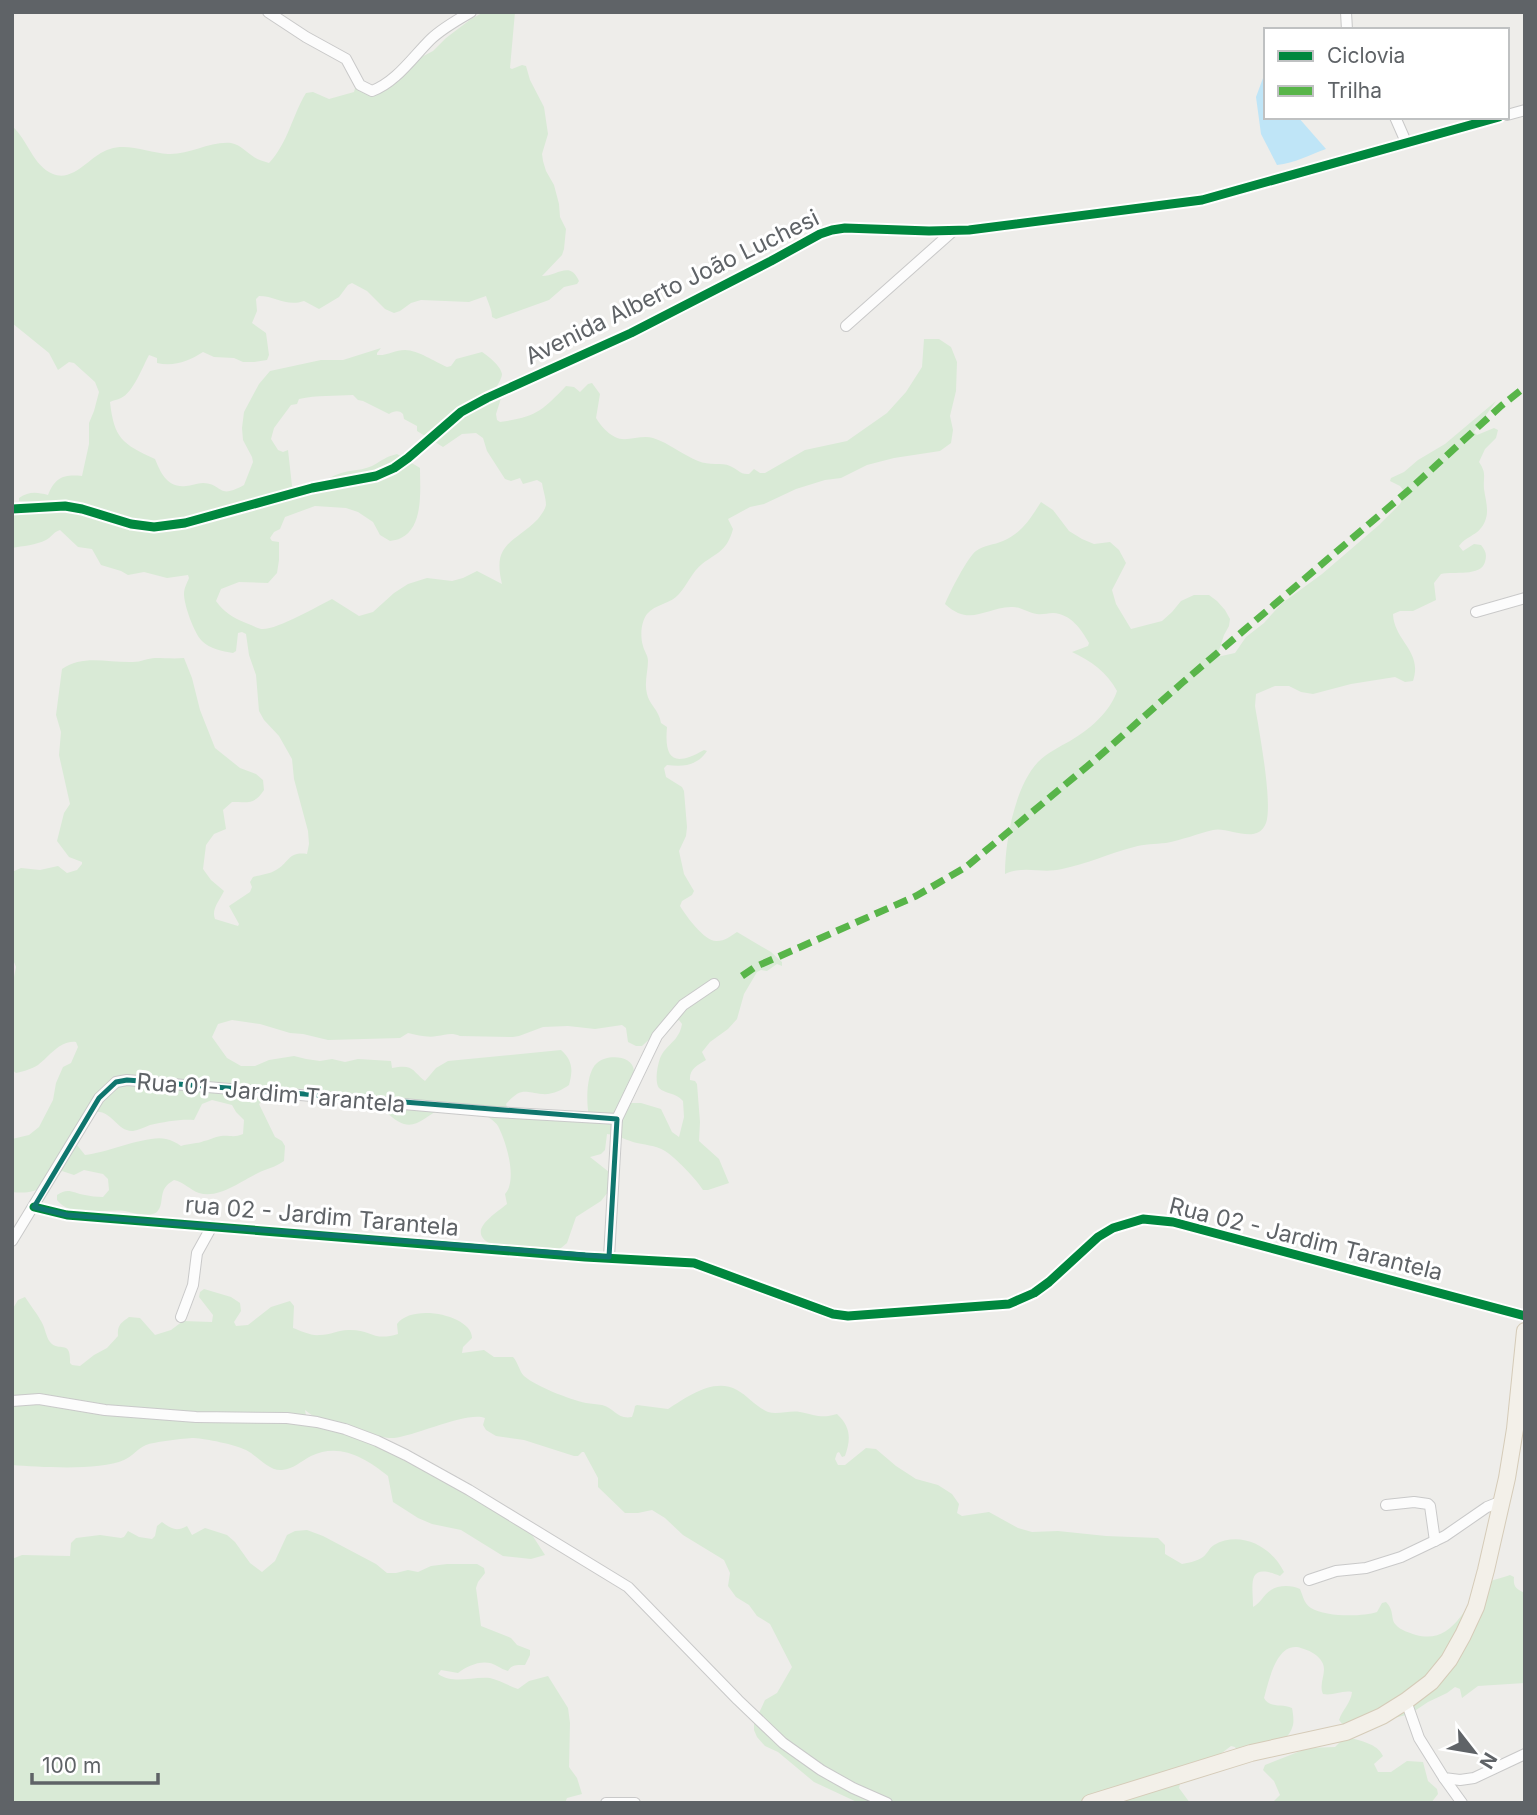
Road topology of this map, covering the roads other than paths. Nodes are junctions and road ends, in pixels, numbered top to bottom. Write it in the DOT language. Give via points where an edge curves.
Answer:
graph roads {
  1 [pos="268,12"];
  2 [pos="471,12"];
  3 [pos="1396,119"];
  4 [pos="1492,119"];
  5 [pos="1406,142"];
  6 [pos="953,231"];
  7 [pos="846,326"];
  8 [pos="12,509"];
  9 [pos="1525,598"];
  10 [pos="1476,612"];
  11 [pos="714,984"];
  12 [pos="617,1119"];
  13 [pos="34,1207"];
  14 [pos="212,1226"];
  15 [pos="12,1241"];
  16 [pos="609,1258"];
  17 [pos="1525,1316"];
  18 [pos="181,1317"];
  19 [pos="1525,1331"];
  20 [pos="1523,1365"];
  21 [pos="1522,1400"];
  22 [pos="12,1401"];
  23 [pos="1502,1500"];
  24 [pos="1386,1505"];
  25 [pos="1435,1541"];
  26 [pos="1309,1580"];
  27 [pos="1406,1701"];
  28 [pos="1525,1754"];
  29 [pos="1444,1778"];
  30 [pos="606,1803"];
  31 [pos="635,1803"];
  32 [pos="887,1803"];
  33 [pos="1090,1803"];
  34 [pos="1462,1803"];
  1 -- 2 [label="street" via="346,59 360,85 369,91 382,87 431,39"];
  3 -- 5 [label="street"];
  4 -- 5 [label="street, Avenida Alberto João Luchesi"];
  5 -- 6 [label="street, Avenida Alberto João Luchesi" via="1202,200"];
  6 -- 7 [label="street"];
  6 -- 8 [label="street, Avenida Alberto João Luchesi" via="845,228 820,233 631,332 461,412 408,458 376,476 154,527 65,506"];
  9 -- 10 [label="street"];
  11 -- 12 [label="street" via="683,1005 657,1036"];
  12 -- 13 [label="street, Rua 01- Jardim Tarantela" via="127,1080 116,1082 99,1098"];
  12 -- 16 [label="street"];
  13 -- 14 [label="street, rua 02 - Jardim Tarantela" via="67,1215"];
  13 -- 15 [label="street, Rua 01- Jardim Tarantela"];
  14 -- 16 [label="street, rua 02 - Jardim Tarantela"];
  14 -- 18 [label="street" via="197,1253 193,1285"];
  16 -- 17 [label="street, Rua 02 - Jardim Tarantela" via="694,1263 848,1316 1009,1304 1049,1282 1098,1237 1143,1219 1173,1222"];
  19 -- 20 [label="main road"];
  20 -- 21 [label="main road"];
  21 -- 23 [label="main road"];
  22 -- 32 [label="street" via="39,1399 196,1417 286,1418 345,1429 377,1441 469,1490 628,1587 783,1743 821,1770"];
  23 -- 25 [label="street"];
  23 -- 27 [label="main road" via="1476,1607 1463,1635 1431,1682"];
  24 -- 25 [label="street" via="1428,1504"];
  25 -- 26 [label="street" via="1366,1568"];
  27 -- 29 [label="street" via="1419,1738"];
  27 -- 33 [label="main road" via="1346,1732 1251,1754"];
  28 -- 29 [label="street" via="1474,1778"];
  29 -- 34 [label="street"];
  30 -- 31 [label="street"];
}
